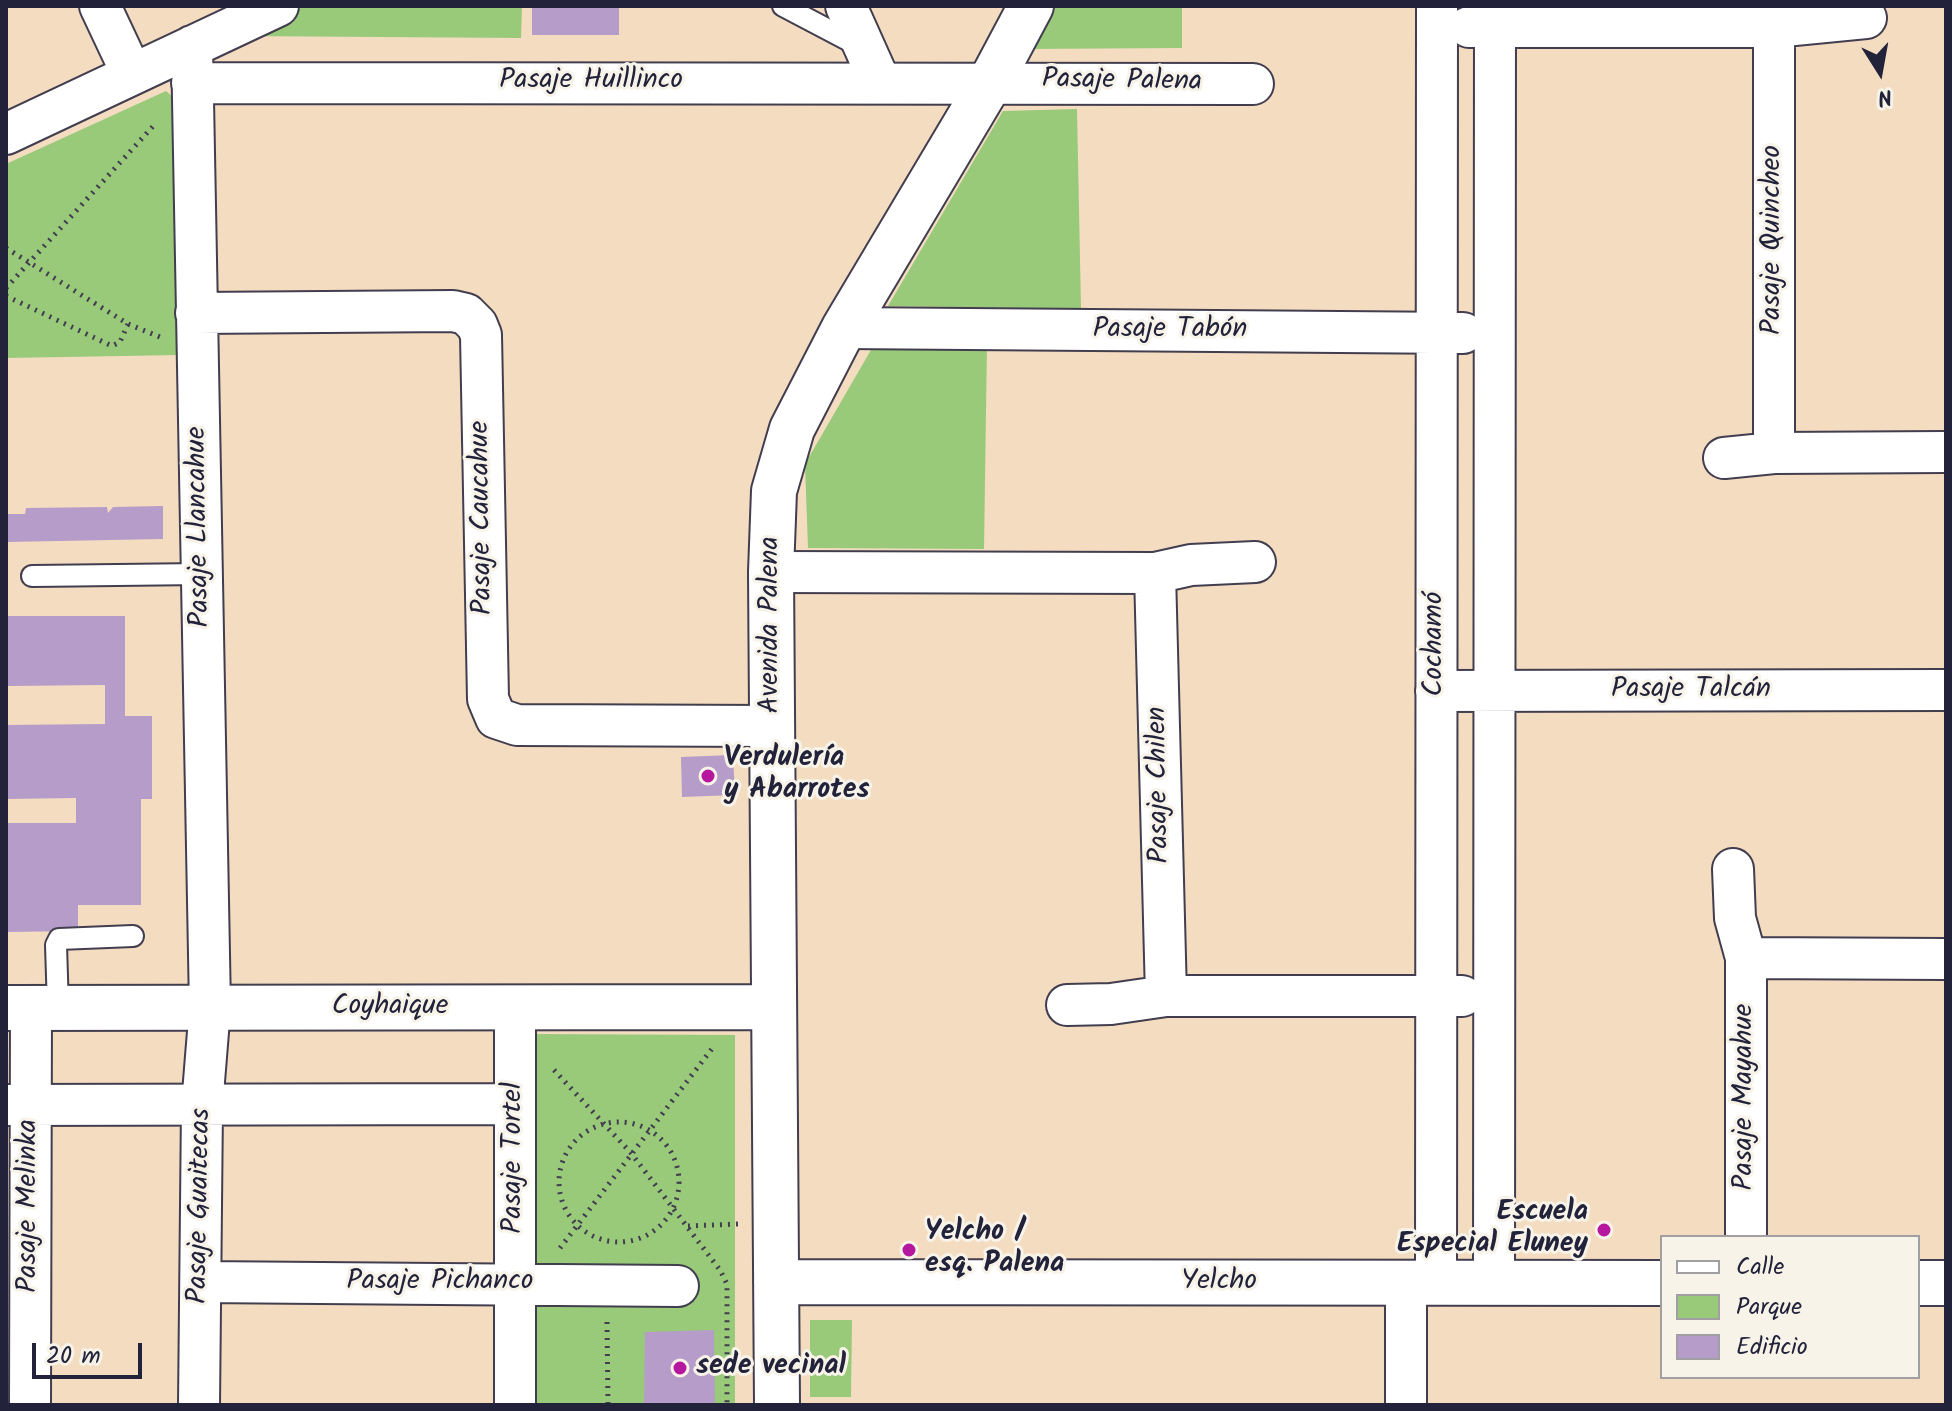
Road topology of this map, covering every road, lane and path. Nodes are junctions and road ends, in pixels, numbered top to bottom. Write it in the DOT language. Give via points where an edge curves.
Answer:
graph roads {
  1 [pos="100,6"];
  2 [pos="278,6"];
  3 [pos="783,6"];
  4 [pos="846,6"];
  5 [pos="1031,6"];
  6 [pos="1437,16"];
  7 [pos="1495,16"];
  8 [pos="1866,18"];
  9 [pos="1774,27"];
  10 [pos="192,64"];
  11 [pos="872,65"];
  12 [pos="132,74"];
  13 [pos="991,81"];
  14 [pos="1253,84"];
  15 [pos="146,115"];
  16 [pos="155,123"];
  17 [pos="6,134"];
  18 [pos="156,138"];
  19 [pos="6,248"];
  20 [pos="28,261"];
  21 [pos="6,288"];
  22 [pos="6,296"];
  23 [pos="182,322"];
  24 [pos="128,324"];
  25 [pos="844,328"];
  26 [pos="1437,333"];
  27 [pos="1495,333"];
  28 [pos="1946,452"];
  29 [pos="1774,453"];
  30 [pos="1724,458"];
  31 [pos="1255,562"];
  32 [pos="771,572"];
  33 [pos="1155,573"];
  34 [pos="202,574"];
  35 [pos="32,576"];
  36 [pos="1946,690"];
  37 [pos="1436,691"];
  38 [pos="1494,691"];
  39 [pos="772,726"];
  40 [pos="1733,869"];
  41 [pos="133,936"];
  42 [pos="1746,958"];
  43 [pos="1946,959"];
  44 [pos="1166,996"];
  45 [pos="1436,996"];
  46 [pos="1494,997"];
  47 [pos="1067,1005"];
  48 [pos="210,1007"];
  49 [pos="759,1007"];
  50 [pos="31,1008"];
  51 [pos="515,1018"];
  52 [pos="515,1104"];
  53 [pos="18,1105"];
  54 [pos="202,1106"];
  55 [pos="605,1123"];
  56 [pos="649,1129"];
  57 [pos="631,1153"];
  58 [pos="673,1209"];
  59 [pos="776,1223"];
  60 [pos="687,1226"];
  61 [pos="578,1227"];
  62 [pos="1746,1235"];
  63 [pos="201,1282"];
  64 [pos="776,1282"];
  65 [pos="1421,1283"];
  66 [pos="1494,1283"];
  67 [pos="1660,1283"];
  68 [pos="1920,1283"];
  69 [pos="1946,1283"];
  70 [pos="522,1284"];
  71 [pos="678,1286"];
  72 [pos="30,1405"];
  73 [pos="199,1405"];
  74 [pos="515,1405"];
  75 [pos="727,1405"];
  76 [pos="777,1405"];
  77 [pos="1406,1405"];
  1 -- 12 [label="street"];
  2 -- 10 [label="street, Pasaje Huillinco"];
  3 -- 11 [label="lane"];
  4 -- 11 [label="street"];
  5 -- 13 [label="street, Avenida Palena"];
  6 -- 7 [label="street"];
  6 -- 26 [label="street, Cochamó"];
  7 -- 9 [label="street"];
  7 -- 27 [label="street, Cochamó"];
  8 -- 9 [label="street"];
  9 -- 29 [label="street, Pasaje Quincheo"];
  10 -- 11 [label="street, Pasaje Huillinco"];
  10 -- 12 [label="street, Pasaje Huillinco"];
  10 -- 16 [label="path"];
  10 -- 23 [label="street, Pasaje Llancahue"];
  11 -- 13 [label="street, Pasaje Huillinco"];
  12 -- 17 [label="street, Pasaje Huillinco"];
  13 -- 14 [label="street, Pasaje Palena"];
  13 -- 25 [label="street, Avenida Palena"];
  15 -- 16 [label="path"];
  16 -- 18 [label="path"];
  16 -- 20 [label="path"];
  19 -- 20 [label="path"];
  20 -- 21 [label="path"];
  20 -- 24 [label="path"];
  22 -- 24 [label="path" via="112,346 120,342"];
  23 -- 24 [label="path" via="156,338"];
  23 -- 34 [label="street, Pasaje Llancahue"];
  23 -- 39 [label="street, Pasaje Caucahue" via="466,314 481,335 488,699 496,718 517,725"];
  25 -- 26 [label="street, Pasaje Tabón"];
  25 -- 32 [label="street, Avenida Palena" via="792,429 778,470"];
  26 -- 27 [label="street, Pasaje Tabón"];
  26 -- 37 [label="street, Cochamó"];
  27 -- 38 [label="street, Cochamó"];
  28 -- 29 [label="street"];
  29 -- 30 [label="street"];
  31 -- 33 [label="street" via="1191,565"];
  32 -- 33 [label="street"];
  32 -- 39 [label="street, Avenida Palena"];
  33 -- 44 [label="street, Pasaje Chilen"];
  34 -- 35 [label="lane"];
  34 -- 48 [label="street, Pasaje Llancahue"];
  36 -- 38 [label="street, Pasaje Talcán"];
  37 -- 38 [label="street, Pasaje Talcán"];
  37 -- 45 [label="street, Cochamó"];
  38 -- 46 [label="street, Cochamó"];
  39 -- 49 [label="street, Avenida Palena"];
  40 -- 42 [label="street, Pasaje Mayahue" via="1735,918"];
  41 -- 50 [label="lane" via="59,939"];
  42 -- 43 [label="street"];
  42 -- 62 [label="street, Pasaje Mayahue"];
  44 -- 45 [label="street"];
  44 -- 47 [label="street"];
  45 -- 46 [label="street"];
  45 -- 65 [label="street, Cochamó"];
  46 -- 66 [label="street, Cochamó"];
  48 -- 50 [label="street, Coyhaique"];
  48 -- 51 [label="street, Coyhaique"];
  48 -- 54 [label="street, Pasaje Guaitecas"];
  49 -- 51 [label="street, Coyhaique"];
  49 -- 56 [label="path"];
  49 -- 59 [label="street, Avenida Palena"];
  50 -- 53 [label="street, Pasaje Melinka"];
  51 -- 52 [label="street, Pasaje Tortel"];
  51 -- 55 [label="path"];
  52 -- 54 [label="street"];
  52 -- 70 [label="street, Pasaje Tortel"];
  53 -- 54 [label="street"];
  53 -- 72 [label="street, Pasaje Melinka"];
  54 -- 63 [label="street, Pasaje Guaitecas"];
  55 -- 56 [label="path" via="628,1122"];
  55 -- 57 [label="path"];
  55 -- 61 [label="path" via="581,1134 564,1154 558,1180 562,1206"];
  56 -- 57 [label="path"];
  56 -- 58 [label="path" via="677,1164"];
  57 -- 58 [label="path"];
  57 -- 61 [label="path"];
  58 -- 60 [label="path"];
  58 -- 61 [label="path" via="657,1229 633,1241 606,1242"];
  59 -- 60 [label="path"];
  59 -- 64 [label="street, Avenida Palena"];
  60 -- 75 [label="path" via="727,1284"];
  61 -- 70 [label="path"];
  63 -- 70 [label="street, Pasaje Pichanco"];
  63 -- 73 [label="street, Pasaje Guaitecas"];
  64 -- 65 [label="street, Yelcho"];
  64 -- 76 [label="street, Avenida Palena"];
  65 -- 66 [label="street, Yelcho"];
  65 -- 77 [label="street, Cochamó"];
  66 -- 67 [label="street, Yelcho"];
  68 -- 69 [label="street"];
  70 -- 71 [label="street, Pasaje Pichanco"];
  70 -- 74 [label="street, Pasaje Tortel"];
}
